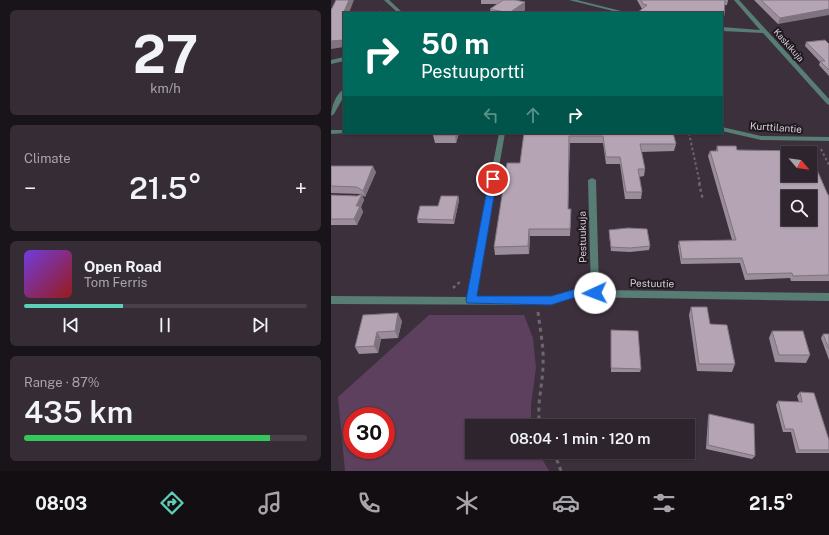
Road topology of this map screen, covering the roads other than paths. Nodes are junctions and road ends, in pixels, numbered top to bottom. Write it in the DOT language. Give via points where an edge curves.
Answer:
graph roads {
  1 [pos="386,0"];
  2 [pos="571,0"];
  3 [pos="736,0"];
  4 [pos="400,12"];
  5 [pos="623,12"];
  6 [pos="723,29"];
  7 [pos="765,32"];
  8 [pos="343,59"];
  9 [pos="331,62"];
  10 [pos="343,93"];
  11 [pos="829,103"];
  12 [pos="331,114"];
  13 [pos="723,129"];
  14 [pos="331,132"];
  15 [pos="343,132"];
  16 [pos="502,134"];
  17 [pos="829,139"];
  18 [pos="592,180"];
  19 [pos="595,293"];
  20 [pos="829,297"];
  21 [pos="331,300"];
  22 [pos="471,300"];
  1 -- 4 [label="street"];
  2 -- 5 [label="street"];
  3 -- 7 [label="street, Kaskikuja"];
  6 -- 7 [label="street"];
  7 -- 11 [label="street, Kaskikuja"];
  8 -- 9 [label="street"];
  10 -- 12 [label="street"];
  13 -- 17 [label="street, Kurttilantie" via="761,138"];
  14 -- 15 [label="street"];
  16 -- 22 [label="street"];
  18 -- 19 [label="street, Pestuukuja"];
  19 -- 20 [label="street, Pestuutie"];
  19 -- 22 [label="street, Pestuutie" via="576,293 538,301"];
  21 -- 22 [label="street, Pestuutie"];
}
